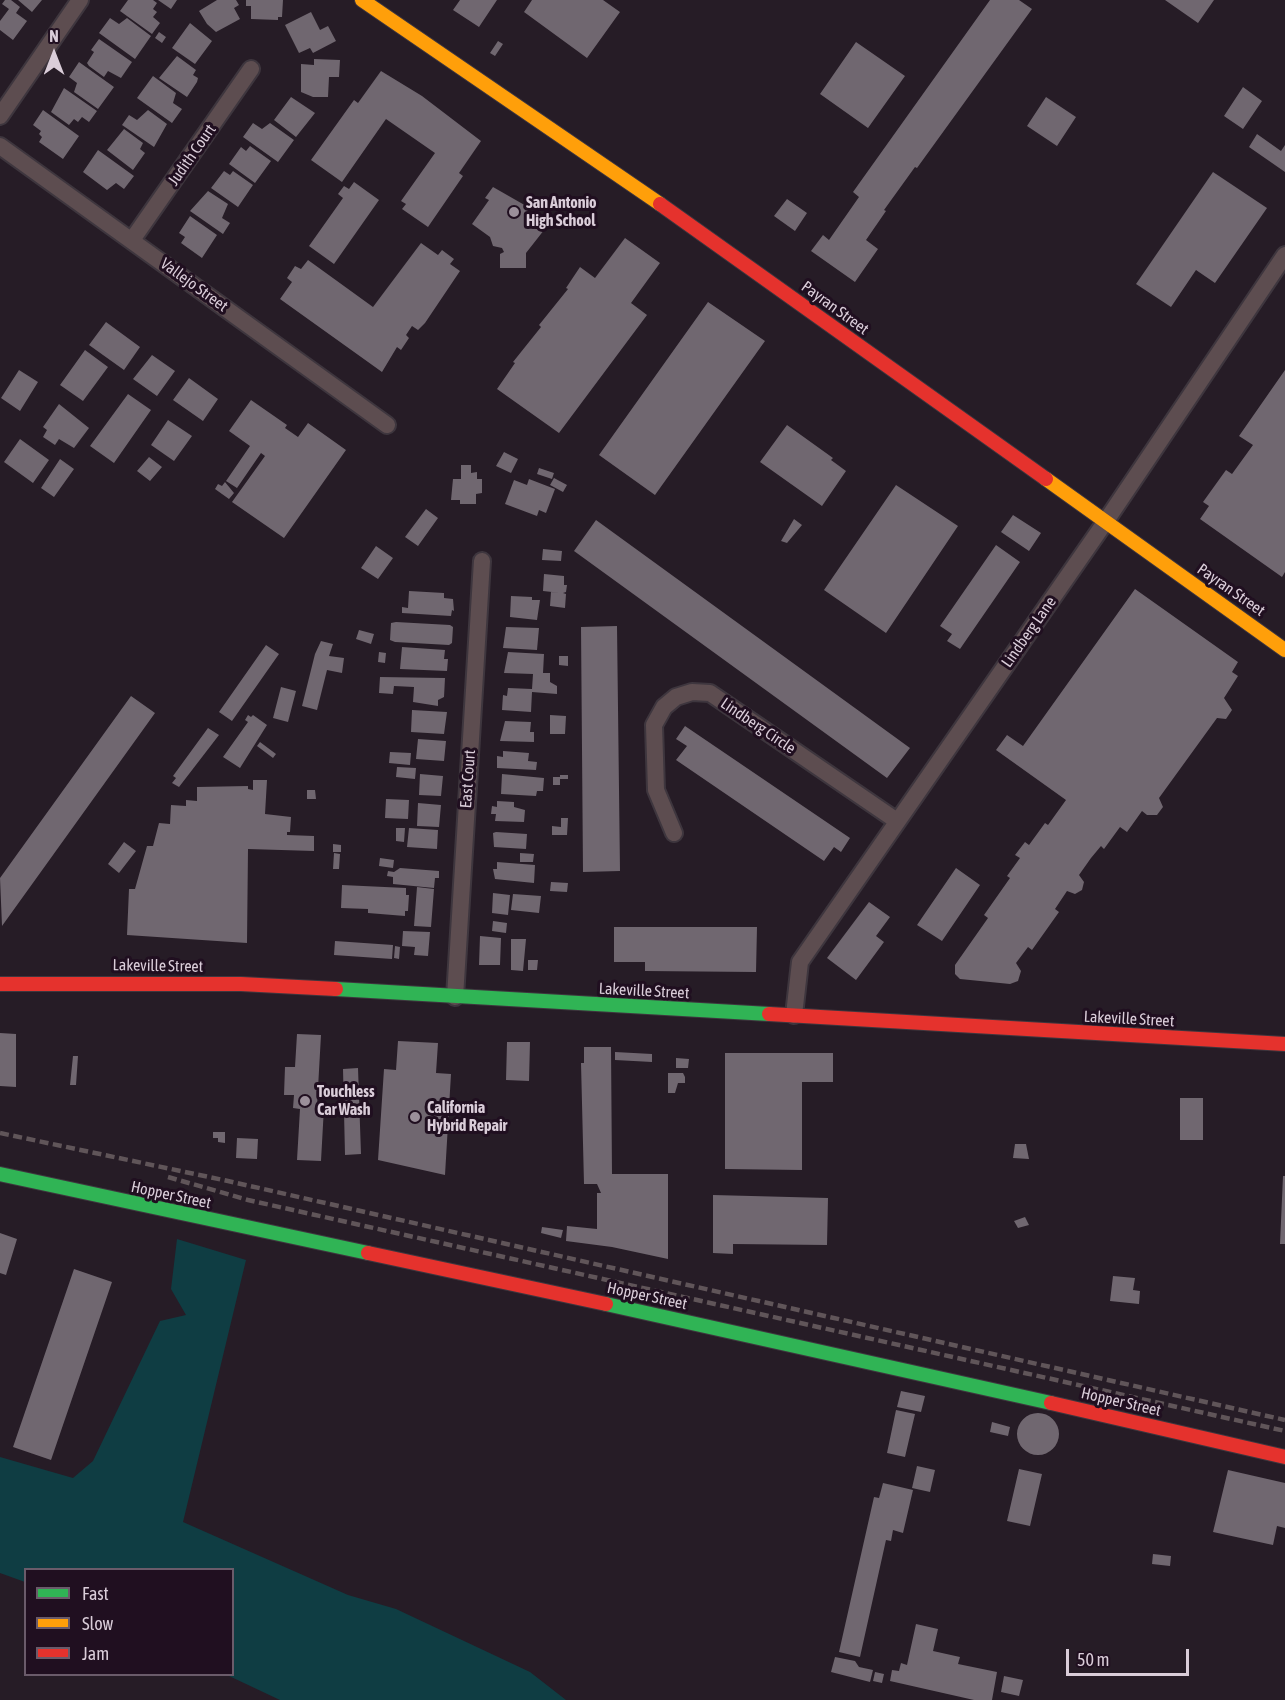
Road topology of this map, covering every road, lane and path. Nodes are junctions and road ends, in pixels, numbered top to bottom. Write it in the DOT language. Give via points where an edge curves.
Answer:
graph roads {
  1 [pos="80,0"];
  2 [pos="362,0"];
  3 [pos="251,69"];
  4 [pos="0,116"];
  5 [pos="0,147"];
  6 [pos="132,240"];
  7 [pos="1285,255"];
  8 [pos="387,425"];
  9 [pos="1106,521"];
  10 [pos="482,561"];
  11 [pos="1285,650"];
  12 [pos="897,821"];
  13 [pos="674,833"];
  14 [pos="0,984"];
  15 [pos="455,997"];
  16 [pos="794,1016"];
  17 [pos="1285,1044"];
  18 [pos="0,1174"];
  19 [pos="1285,1457"];
  1 -- 4 [label="street"];
  2 -- 9 [label="main road, Payran Street" via="669,210"];
  3 -- 6 [label="street, Judith Court"];
  5 -- 6 [label="street, Vallejo Street"];
  6 -- 8 [label="street, Vallejo Street"];
  7 -- 9 [label="street, Lindberg Lane"];
  9 -- 11 [label="main road, Payran Street"];
  9 -- 12 [label="street, Lindberg Lane"];
  10 -- 15 [label="street, East Court"];
  12 -- 13 [label="street, Lindberg Circle" via="710,693 692,692 676,697 664,707 654,725 657,790"];
  12 -- 16 [label="street, Lindberg Lane" via="800,962"];
  14 -- 15 [label="main road, Lakeville Street" via="241,984"];
  15 -- 16 [label="main road, Lakeville Street"];
  16 -- 17 [label="main road, Lakeville Street"];
  18 -- 19 [label="main road, Hopper Street" via="837,1354"];
}
